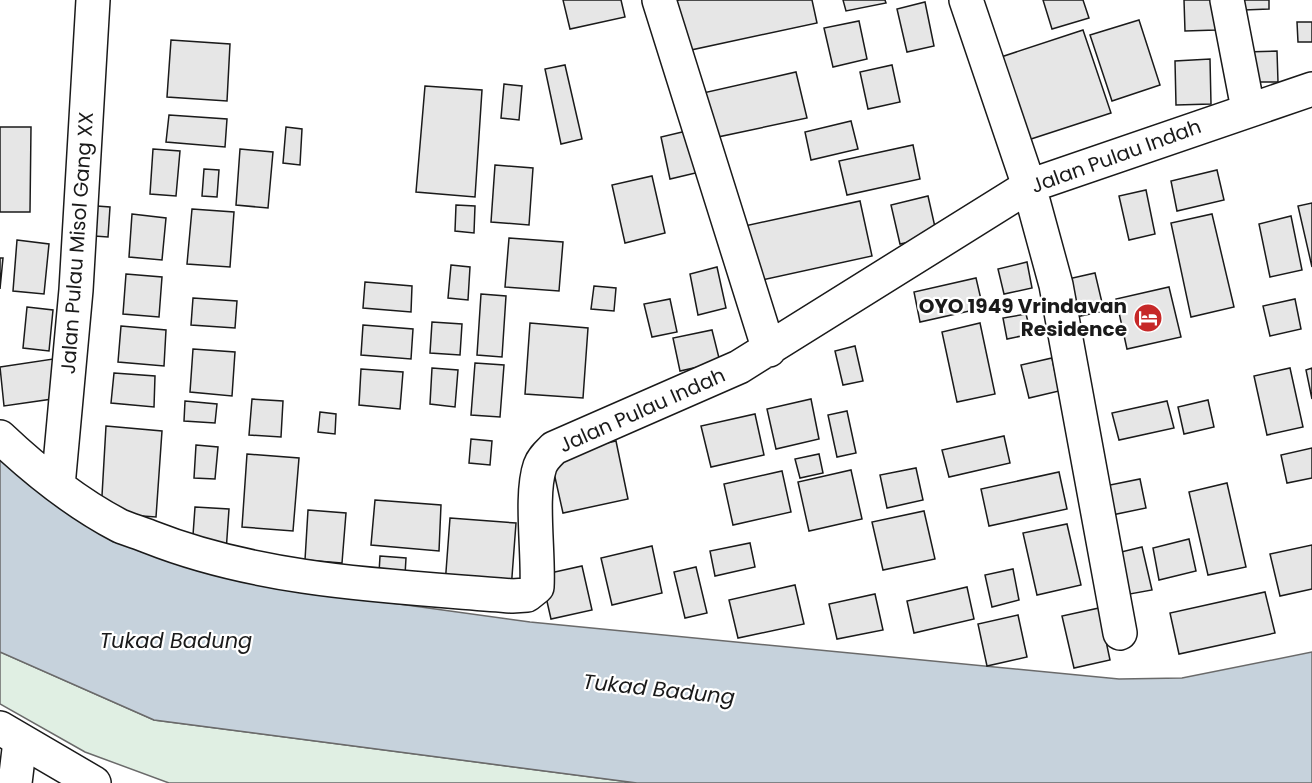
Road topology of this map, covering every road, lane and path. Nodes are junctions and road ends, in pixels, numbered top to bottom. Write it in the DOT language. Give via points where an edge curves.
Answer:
graph roads {
  1 [pos="93,0"];
  2 [pos="659,0"];
  3 [pos="966,0"];
  4 [pos="1227,0"];
  5 [pos="1312,89"];
  6 [pos="1248,110"];
  7 [pos="1029,186"];
  8 [pos="770,350"];
  9 [pos="0,437"];
  10 [pos="58,486"];
  11 [pos="1120,633"];
  12 [pos="10,735"];
  13 [pos="15,783"];
  14 [pos="94,783"];
  1 -- 10 [label="main road, Jalan Pulau Misol Gang XX" via="76,290"];
  2 -- 8 [label="main road"];
  3 -- 7 [label="main road"];
  4 -- 6 [label="main road"];
  5 -- 6 [label="main road, Jalan Pulau Indah"];
  6 -- 7 [label="main road, Jalan Pulau Indah"];
  7 -- 8 [label="main road, Jalan Pulau Indah"];
  7 -- 11 [label="main road" via="1056,285"];
  8 -- 10 [label="main road, Jalan Pulau Indah" via="703,384 554,448 545,456 537,489 537,587 527,595 399,586 261,570 178,549 123,527"];
  9 -- 10 [label="main road, Jalan Pulau Indah"];
  12 -- 13 [label="main road"];
  12 -- 14 [label="main road"];
}
